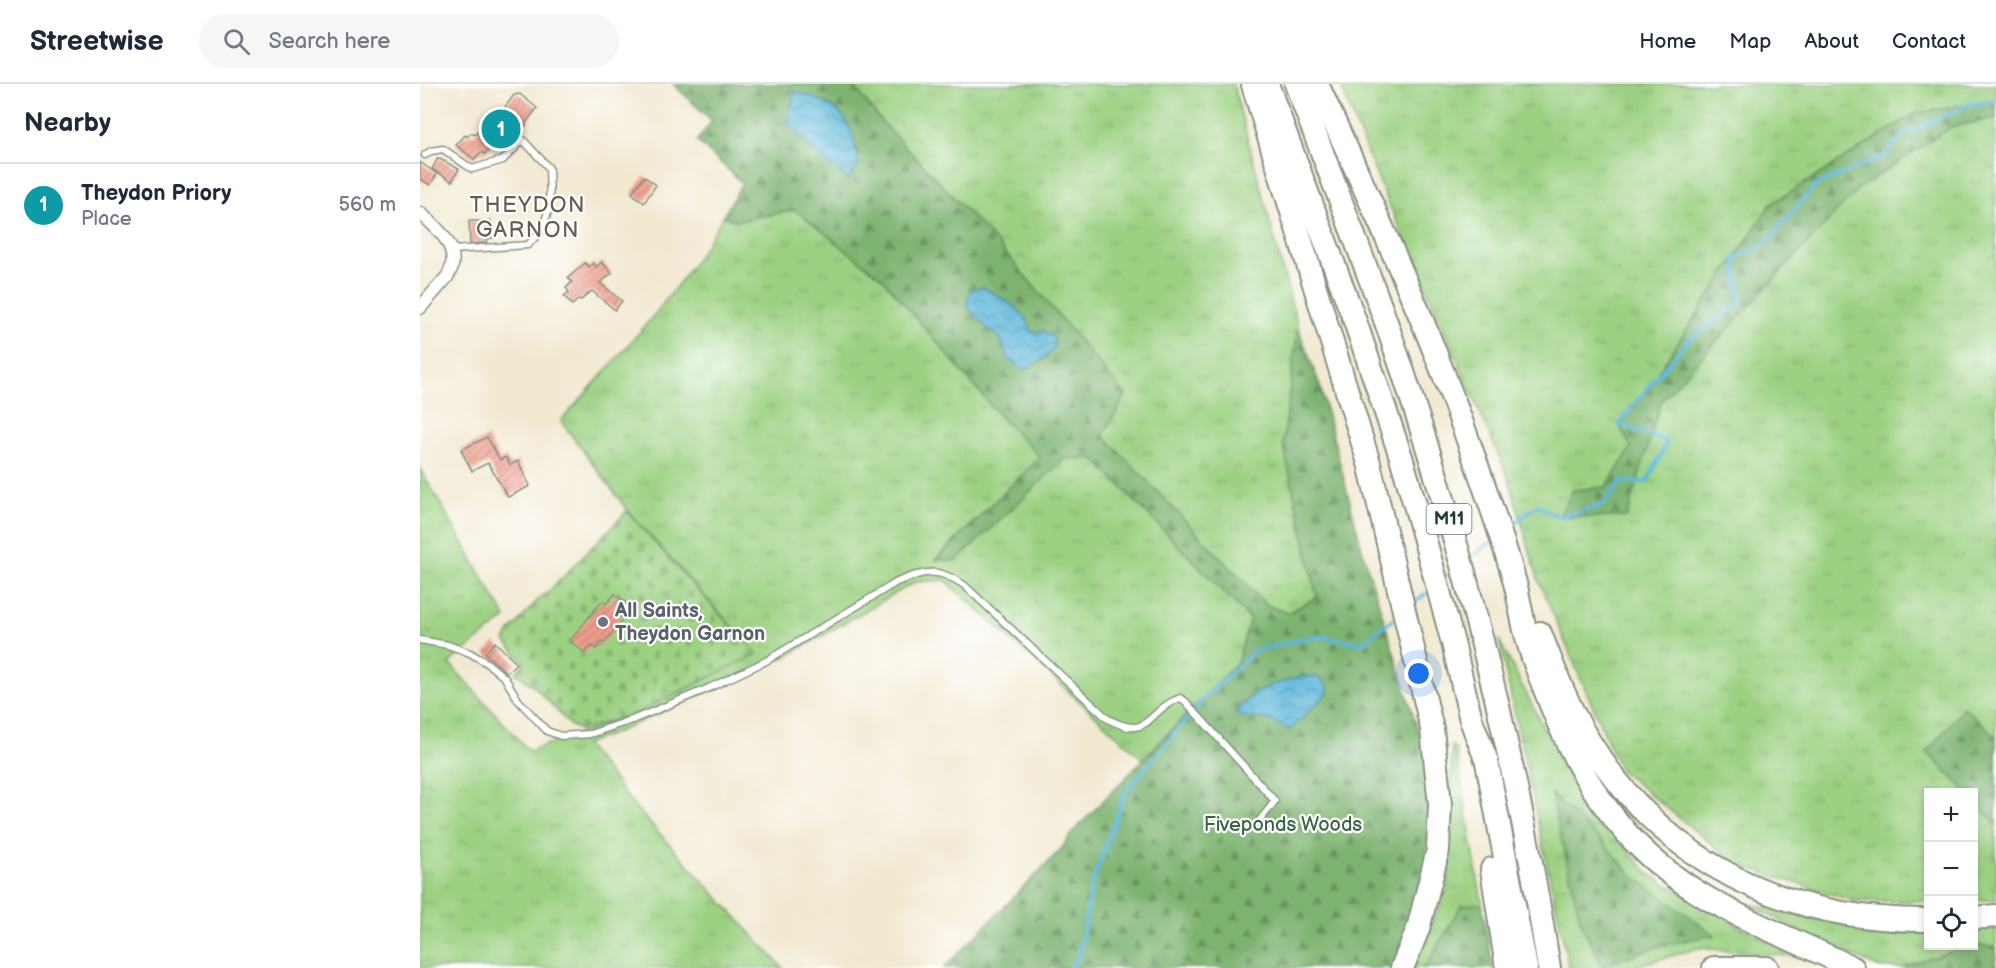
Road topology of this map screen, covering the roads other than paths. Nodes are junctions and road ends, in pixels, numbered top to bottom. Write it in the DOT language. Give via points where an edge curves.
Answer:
graph roads {
  1 [pos="1252,84"];
  2 [pos="1267,84"];
  3 [pos="1296,84"];
  4 [pos="1317,84"];
  5 [pos="425,155"];
  6 [pos="420,213"];
  7 [pos="452,250"];
  8 [pos="420,308"];
  9 [pos="1515,584"];
  10 [pos="420,640"];
  11 [pos="1471,720"];
  12 [pos="1260,820"];
  13 [pos="1996,916"];
  14 [pos="1978,918"];
  15 [pos="1924,920"];
  16 [pos="1402,968"];
  17 [pos="1508,968"];
  18 [pos="1526,968"];
  19 [pos="1549,968"];
  20 [pos="1714,968"];
  21 [pos="1767,968"];
  22 [pos="1853,968"];
  1 -- 16 [label="highway" via="1369,463 1432,729 1440,804 1438,850 1418,929"];
  2 -- 11 [label="highway, M11" via="1401,457"];
  3 -- 19 [label="highway, M11" via="1386,324 1452,529 1505,733"];
  4 -- 9 [label="highway" via="1432,345"];
  5 -- 7 [label="lane" via="442,149 472,169 502,160 523,140 549,168 547,221 528,245"];
  6 -- 7 [label="street" via="445,236"];
  7 -- 8 [label="street" via="451,272"];
  9 -- 15 [label="highway" via="1587,737 1625,791 1669,835 1738,880 1788,900 1853,916"];
  9 -- 22 [label="highway" via="1528,642 1568,747 1596,795 1630,836 1651,858 1707,899"];
  10 -- 12 [label="lane" via="448,645 487,663 505,678 518,700 547,731 561,736 590,734 633,720 766,661 897,582 918,573 939,572 963,585 1108,719 1124,727 1139,727 1180,698 1275,801"];
  11 -- 17 [label="highway" via="1471,760 1484,812"];
  11 -- 18 [label="highway, M11" via="1487,762"];
  13 -- 14 [label="highway"];
  20 -- 21 [label="highway"];
}
